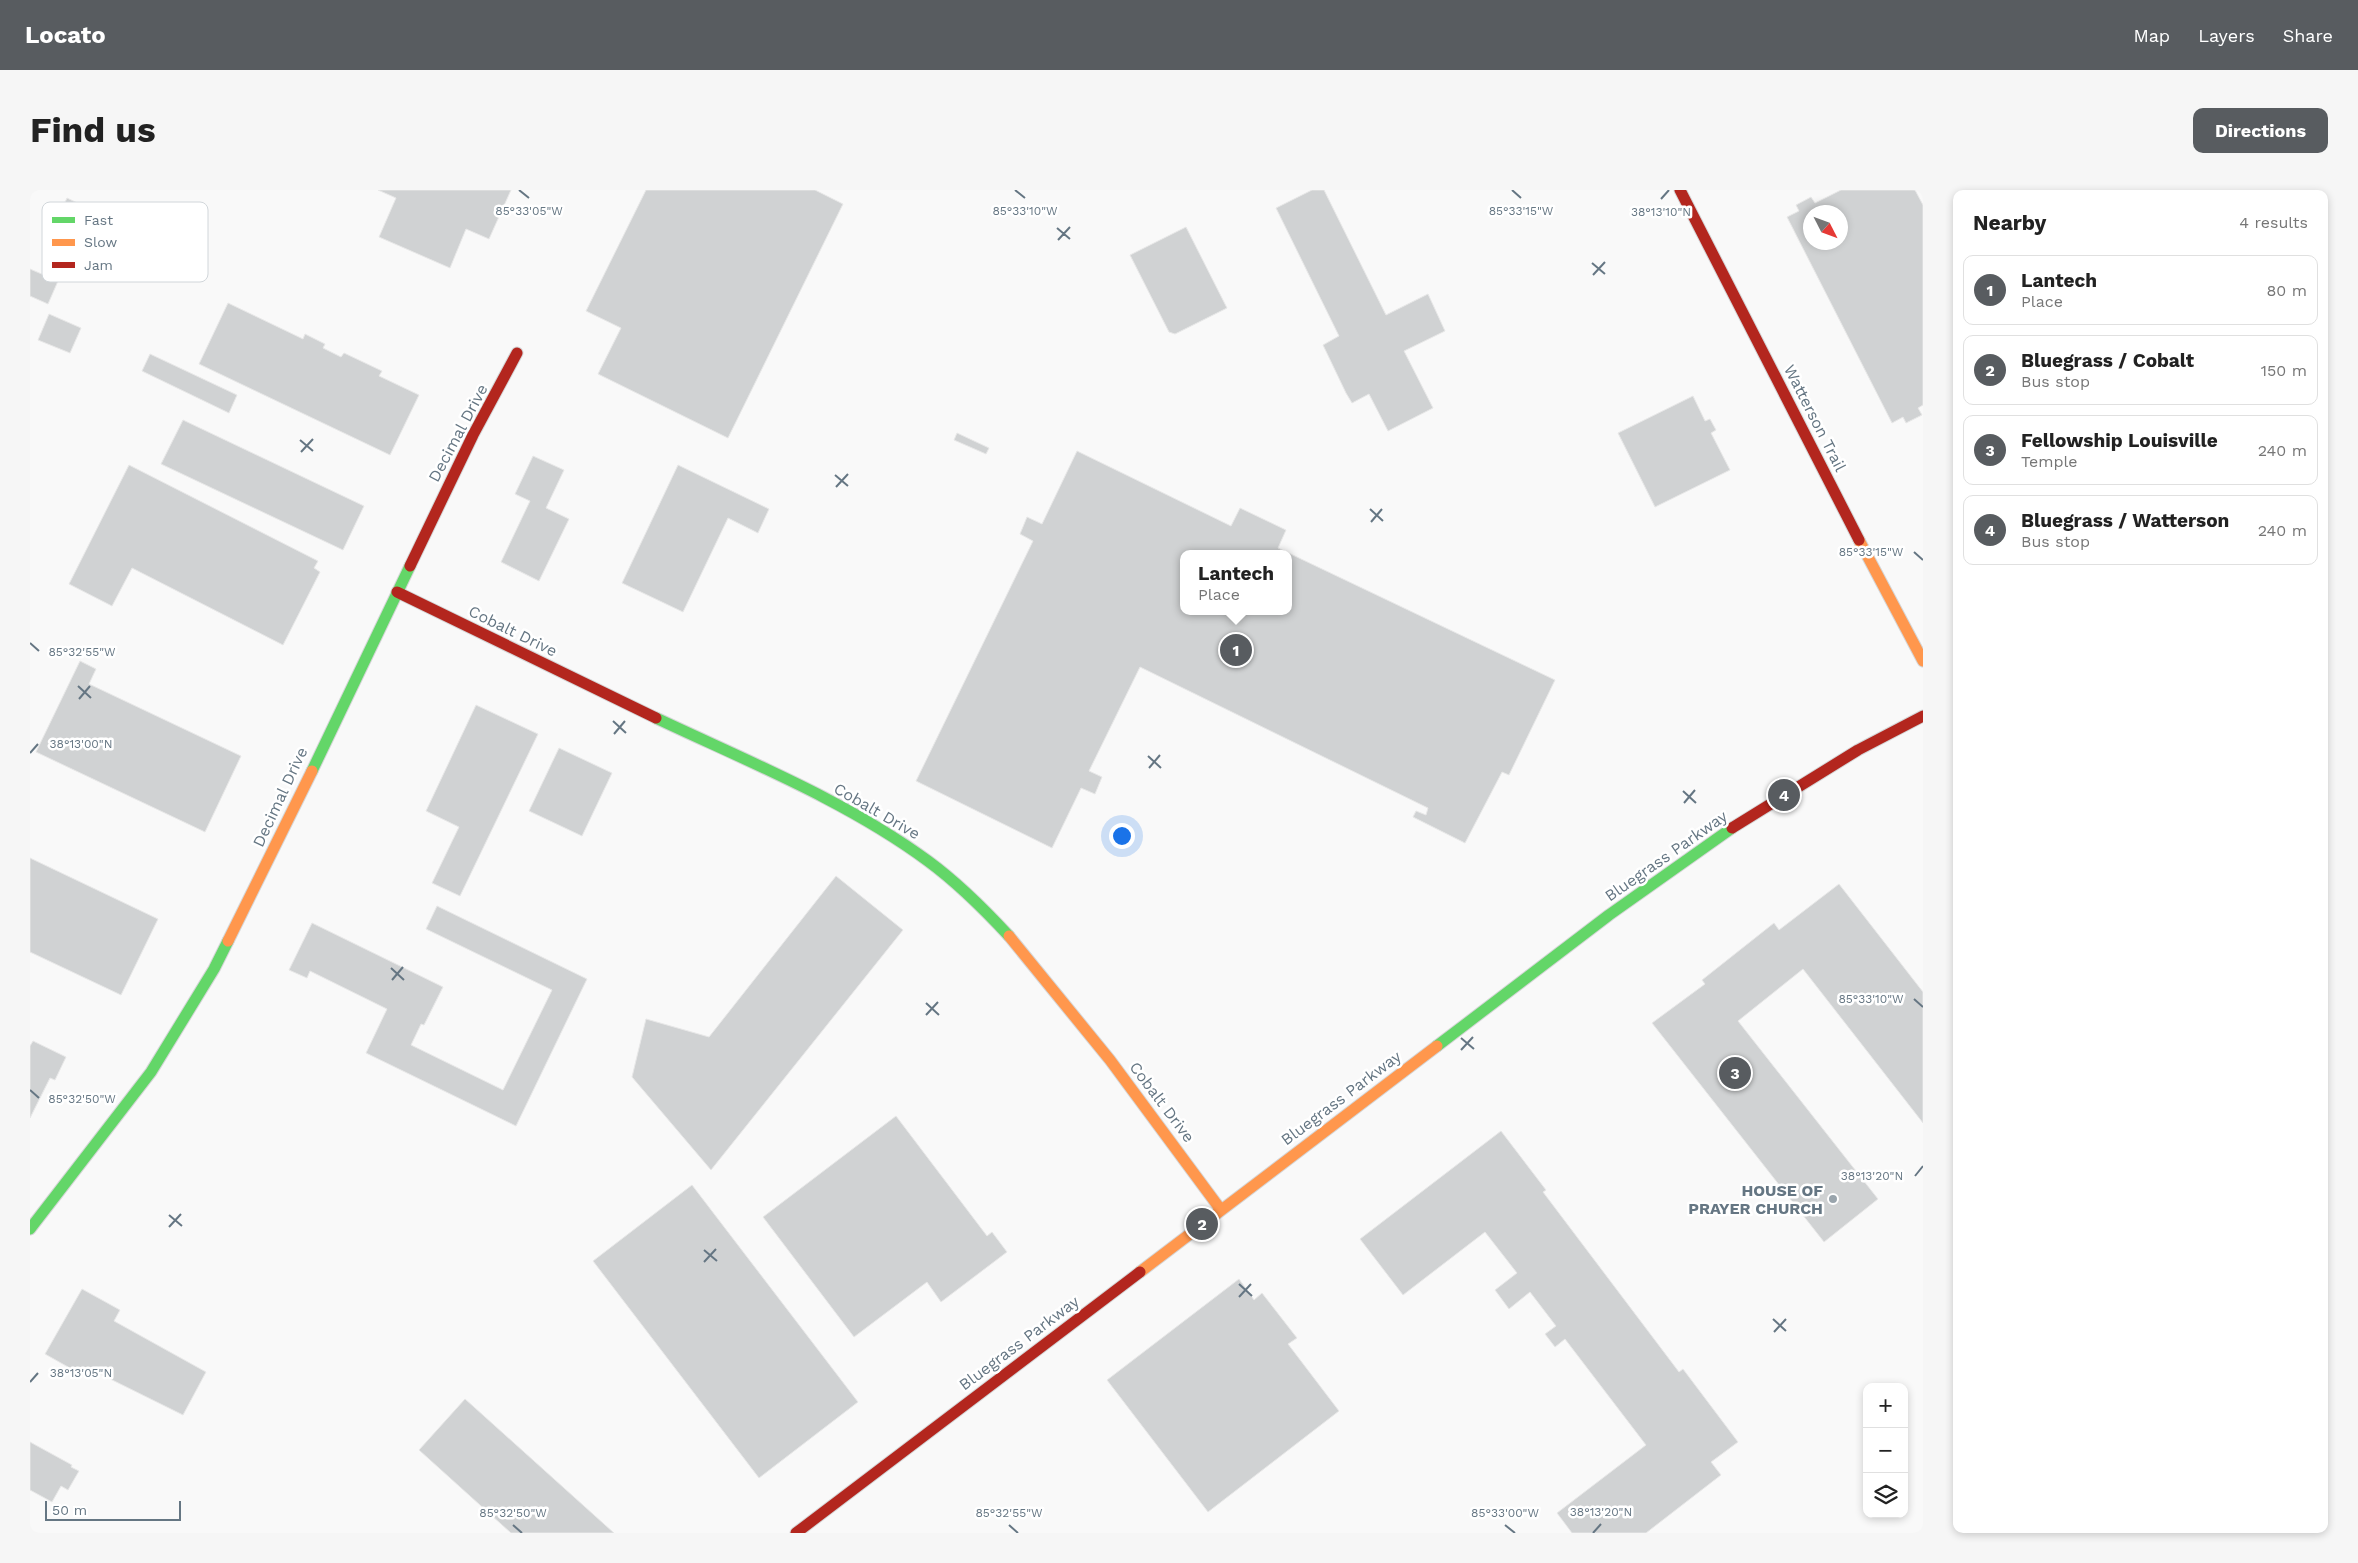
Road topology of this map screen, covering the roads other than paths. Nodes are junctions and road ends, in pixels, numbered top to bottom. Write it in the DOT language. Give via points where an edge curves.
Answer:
graph roads {
  1 [pos="1680,190"];
  2 [pos="517,353"];
  3 [pos="397,592"];
  4 [pos="1923,661"];
  5 [pos="1923,716"];
  6 [pos="1221,1210"];
  7 [pos="30,1229"];
  8 [pos="796,1533"];
  1 -- 4 [label="street, Watterson Trail"];
  2 -- 3 [label="street, Decimal Drive" via="473,435"];
  3 -- 6 [label="street, Cobalt Drive" via="841,807 941,870 999,924 1034,963"];
  3 -- 7 [label="street, Decimal Drive" via="256,887 194,1004 150,1072"];
  5 -- 6 [label="street, Bluegrass Parkway" via="1784,795 1667,873"];
  6 -- 8 [label="street, Bluegrass Parkway"];
}
